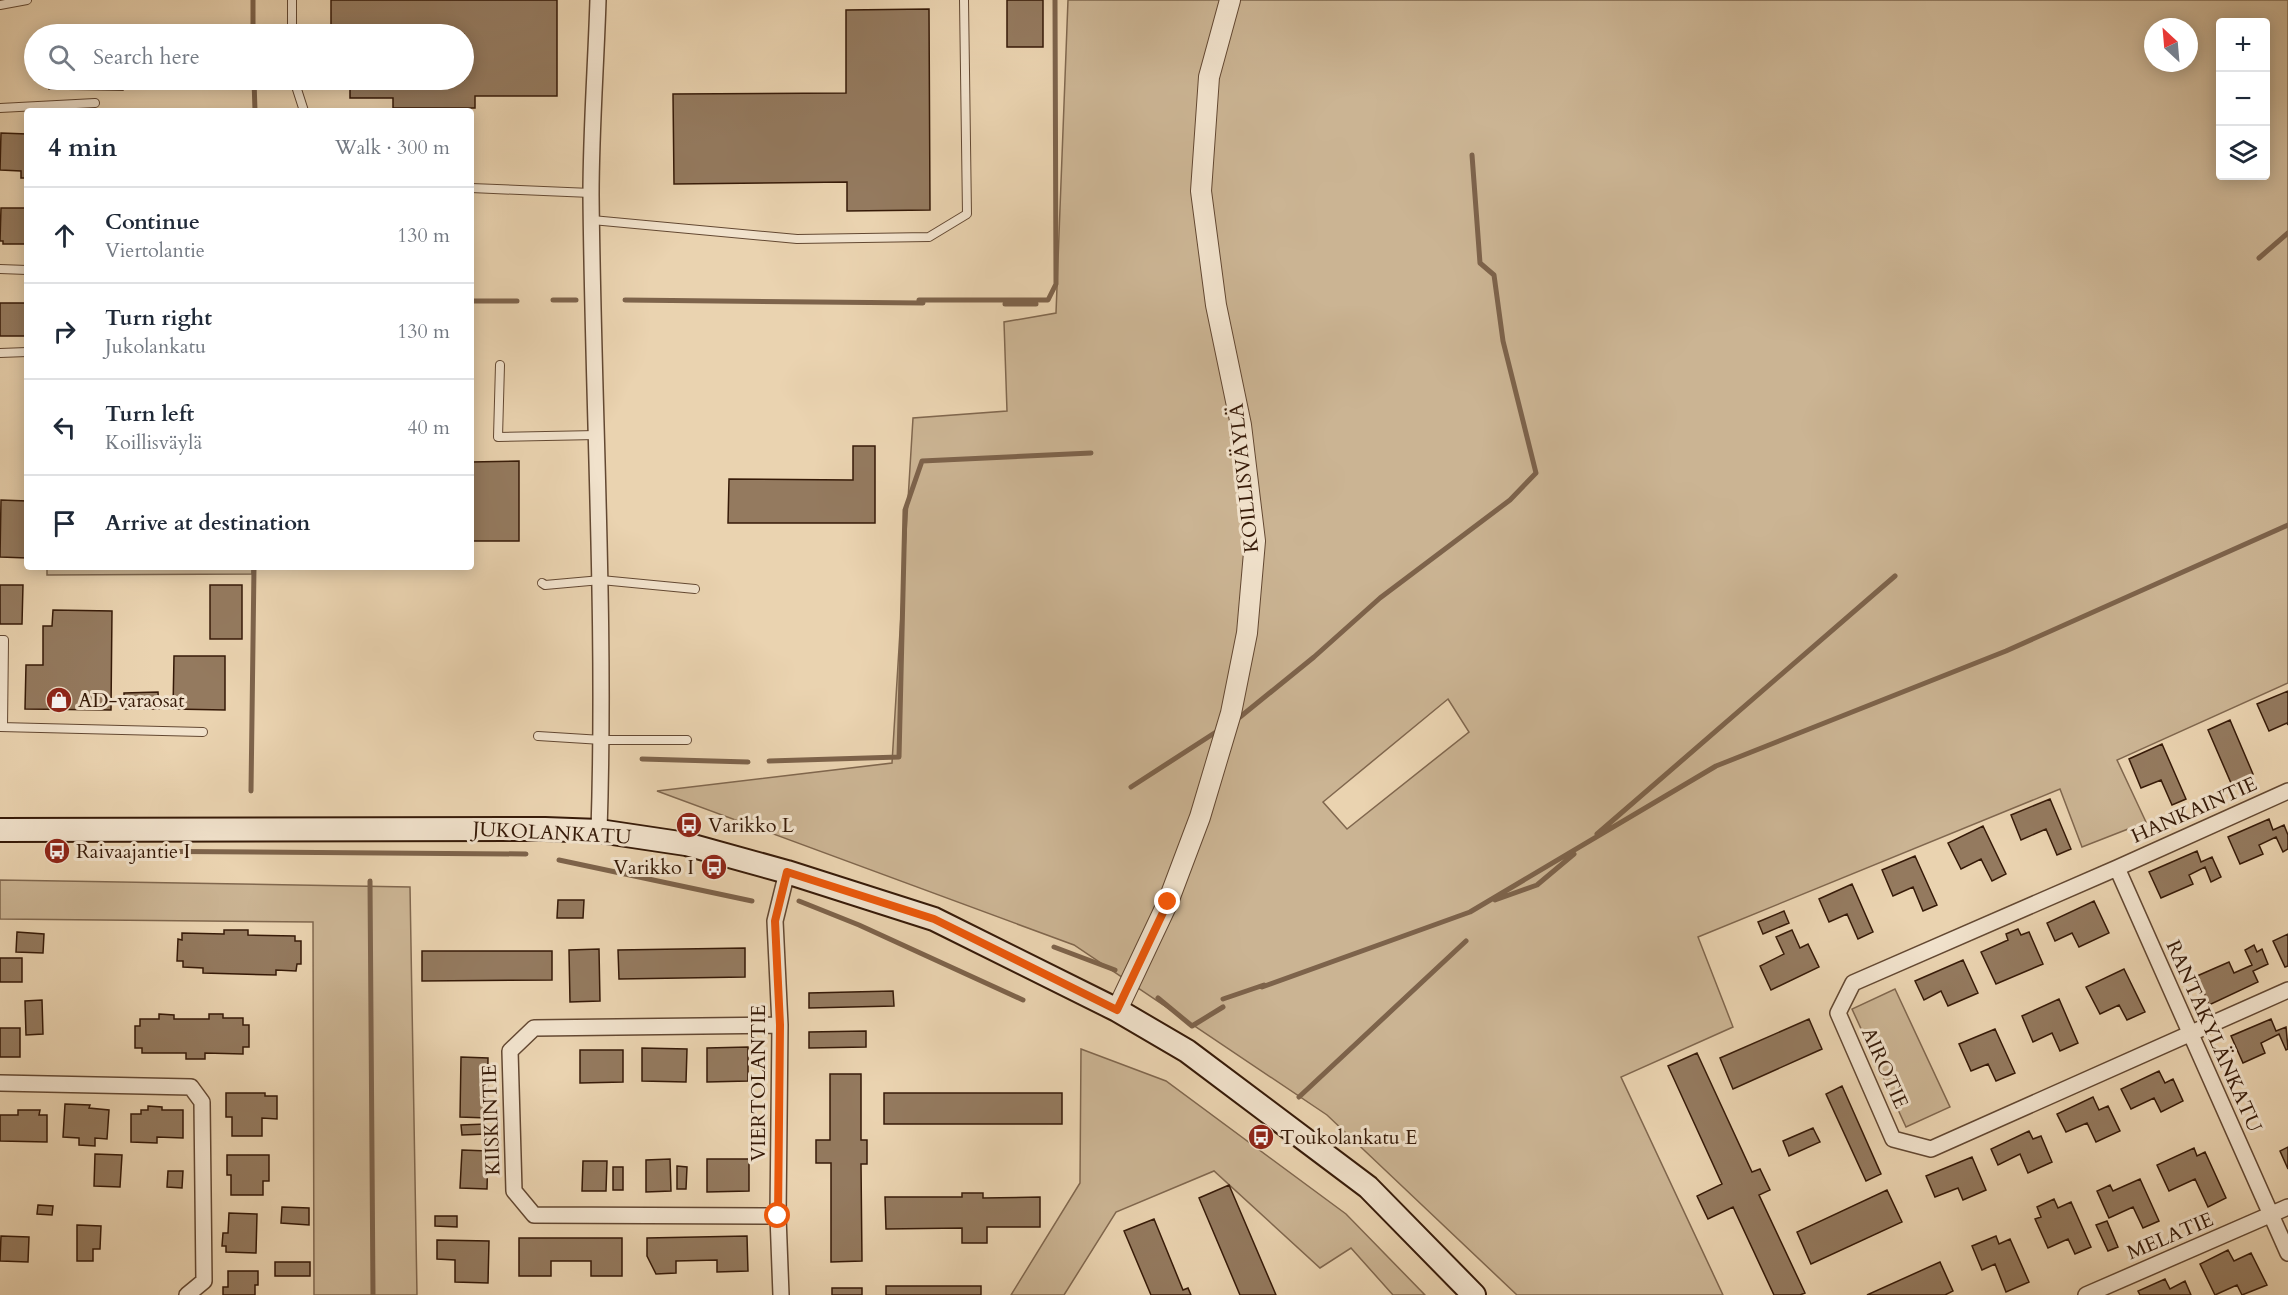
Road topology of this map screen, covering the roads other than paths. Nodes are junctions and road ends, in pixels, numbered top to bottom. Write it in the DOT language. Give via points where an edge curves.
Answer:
graph roads {
  1 [pos="27,0"];
  2 [pos="292,0"];
  3 [pos="598,0"];
  4 [pos="964,0"];
  5 [pos="1230,0"];
  6 [pos="0,4"];
  7 [pos="292,24"];
  8 [pos="297,90"];
  9 [pos="95,102"];
  10 [pos="0,108"];
  11 [pos="303,108"];
  12 [pos="474,188"];
  13 [pos="591,194"];
  14 [pos="592,220"];
  15 [pos="0,269"];
  16 [pos="24,270"];
  17 [pos="24,352"];
  18 [pos="0,353"];
  19 [pos="500,365"];
  20 [pos="597,435"];
  21 [pos="601,580"];
  22 [pos="542,583"];
  23 [pos="695,590"];
  24 [pos="0,640"];
  25 [pos="2,727"];
  26 [pos="203,732"];
  27 [pos="538,736"];
  28 [pos="602,740"];
  29 [pos="687,740"];
  30 [pos="2288,791"];
  31 [pos="0,830"];
  32 [pos="599,831"];
  33 [pos="2117,868"];
  34 [pos="787,872"];
  35 [pos="2288,990"];
  36 [pos="1117,1010"];
  37 [pos="780,1025"];
  38 [pos="2190,1034"];
  39 [pos="0,1083"];
  40 [pos="2288,1207"];
  41 [pos="2271,1215"];
  42 [pos="778,1216"];
  43 [pos="2288,1253"];
  44 [pos="187,1295"];
  45 [pos="781,1295"];
  46 [pos="1474,1295"];
  47 [pos="2086,1295"];
  1 -- 6 [label="lane"];
  2 -- 7 [label="lane"];
  3 -- 13 [label="street"];
  4 -- 14 [label="lane" via="967,214 929,237 797,239"];
  5 -- 36 [label="street, KOILLISVÄYLÄ" via="1209,77 1201,191 1216,305 1241,425 1255,541 1247,633 1231,713 1200,817 1168,902"];
  8 -- 11 [label="lane"];
  9 -- 10 [label="lane"];
  12 -- 13 [label="lane"];
  13 -- 14 [label="street"];
  14 -- 20 [label="street"];
  15 -- 16 [label="lane"];
  17 -- 18 [label="lane"];
  19 -- 20 [label="lane" via="498,437"];
  20 -- 21 [label="street"];
  21 -- 22 [label="lane"];
  21 -- 23 [label="lane"];
  21 -- 28 [label="street"];
  24 -- 25 [label="lane" via="4,640"];
  25 -- 26 [label="lane"];
  27 -- 28 [label="lane"];
  28 -- 29 [label="lane"];
  28 -- 32 [label="street"];
  30 -- 33 [label="street, HANKAINTIE"];
  31 -- 32 [label="main road, JUKOLANKATU"];
  32 -- 34 [label="main road, JUKOLANKATU" via="687,844"];
  33 -- 38 [label="street, RANTAKYLÄNKATU"];
  33 -- 38 [label="street, AIROTIE" via="1853,983 1838,1013 1893,1139 1931,1149"];
  34 -- 36 [label="main road, JUKOLANKATU" via="934,919"];
  34 -- 37 [label="street, VIERTOLANTIE" via="775,921"];
  35 -- 38 [label="street"];
  36 -- 46 [label="main road, JUKOLANKATU" via="1187,1051 1368,1187"];
  37 -- 42 [label="street, VIERTOLANTIE"];
  37 -- 42 [label="street, KIISKINTIE" via="534,1028 510,1051 514,1191 534,1215"];
  38 -- 41 [label="street, RANTAKYLÄNKATU"];
  39 -- 44 [label="street" via="191,1087 202,1102 204,1281"];
  40 -- 41 [label="street, MELATIE"];
  41 -- 43 [label="street, RANTAKYLÄNKATU"];
  41 -- 47 [label="street, MELATIE"];
  42 -- 45 [label="street, VIERTOLANTIE"];
}
